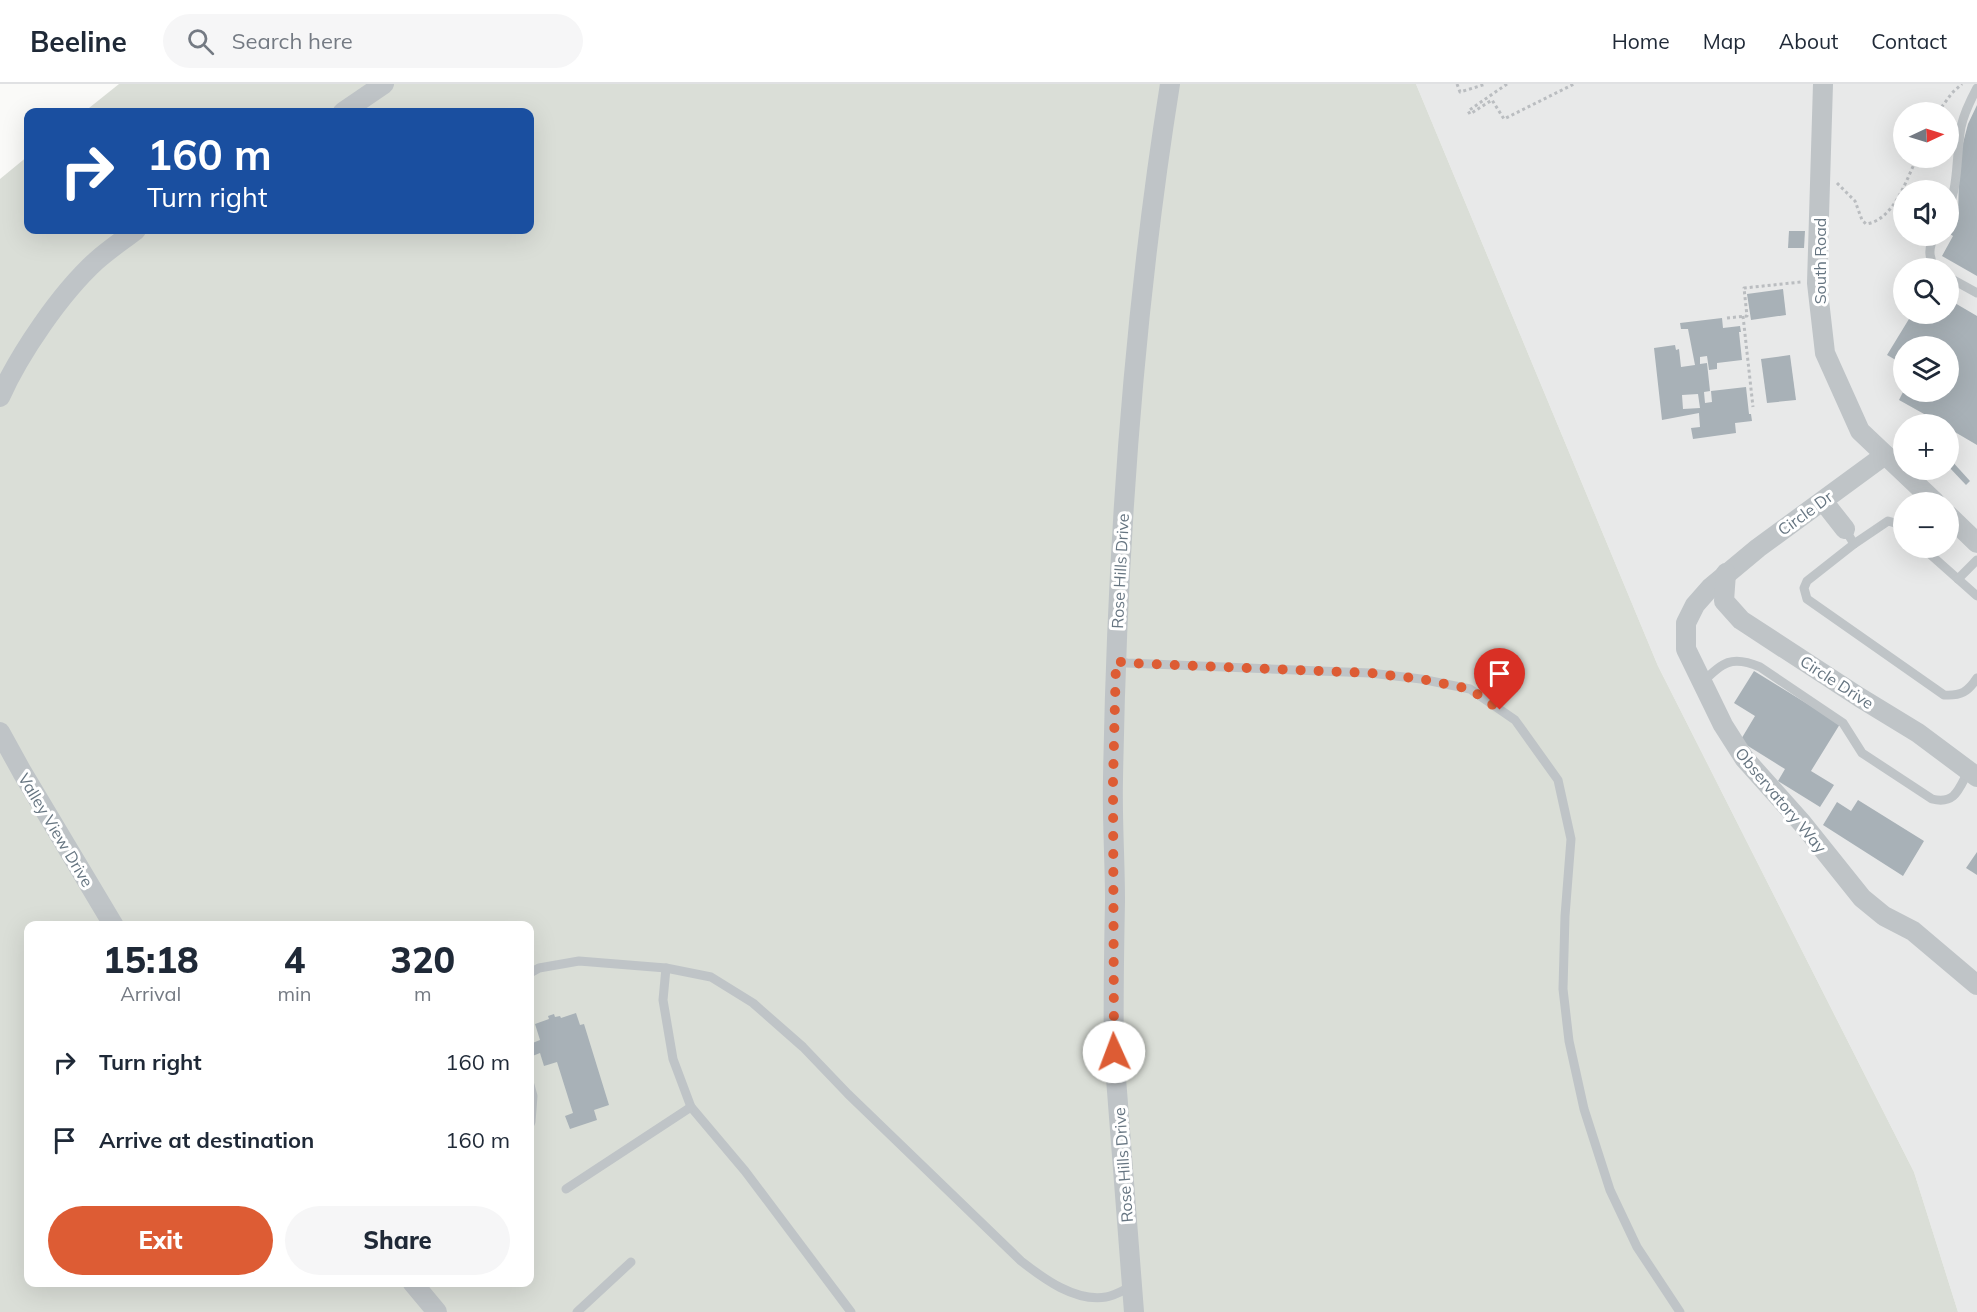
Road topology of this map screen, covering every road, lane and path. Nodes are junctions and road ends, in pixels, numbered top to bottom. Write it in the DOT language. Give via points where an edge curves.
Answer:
graph roads {
  1 [pos="384,84"];
  2 [pos="1170,84"];
  3 [pos="1458,84"];
  4 [pos="1486,84"];
  5 [pos="1507,84"];
  6 [pos="1574,84"];
  7 [pos="1823,84"];
  8 [pos="1962,84"];
  9 [pos="1977,88"];
  10 [pos="1945,102"];
  11 [pos="349,108"];
  12 [pos="1912,168"];
  13 [pos="1821,180"];
  14 [pos="1956,180"];
  15 [pos="131,234"];
  16 [pos="1808,283"];
  17 [pos="1959,283"];
  18 [pos="1977,293"];
  19 [pos="1743,316"];
  20 [pos="1727,318"];
  21 [pos="0,398"];
  22 [pos="1753,407"];
  23 [pos="1885,455"];
  24 [pos="1924,492"];
  25 [pos="1823,501"];
  26 [pos="1893,522"];
  27 [pos="1959,526"];
  28 [pos="1850,536"];
  29 [pos="1977,543"];
  30 [pos="1934,558"];
  31 [pos="1977,560"];
  32 [pos="1726,573"];
  33 [pos="1958,579"];
  34 [pos="1977,596"];
  35 [pos="1116,661"];
  36 [pos="1977,678"];
  37 [pos="1701,683"];
  38 [pos="0,732"];
  39 [pos="1974,768"];
  40 [pos="111,921"];
  41 [pos="666,968"];
  42 [pos="534,971"];
  43 [pos="1977,985"];
  44 [pos="691,1107"];
  45 [pos="566,1189"];
  46 [pos="632,1262"];
  47 [pos="1132,1286"];
  48 [pos="416,1287"];
  49 [pos="437,1312"];
  50 [pos="577,1312"];
  51 [pos="851,1312"];
  52 [pos="1134,1312"];
  53 [pos="1680,1312"];
  1 -- 11 [label="street"];
  2 -- 35 [label="street, Rose Hills Drive" via="1142,284 1123,496"];
  3 -- 4 [label="path" via="1460,93"];
  5 -- 6 [label="path" via="1468,111 1470,114 1492,100 1504,119"];
  7 -- 13 [label="street, South Road"];
  8 -- 10 [label="path"];
  9 -- 14 [label="lane" via="1961,127"];
  12 -- 13 [label="path" via="1890,209 1866,224 1855,201 1836,182"];
  13 -- 23 [label="street, South Road" via="1817,283 1825,353 1860,431"];
  15 -- 21 [label="street" via="96,261 69,291 21,359"];
  16 -- 19 [label="path" via="1744,288 1747,316"];
  17 -- 18 [label="lane"];
  19 -- 20 [label="path"];
  19 -- 22 [label="path"];
  23 -- 24 [label="street"];
  23 -- 25 [label="street, Circle Dr"];
  25 -- 28 [label="street"];
  25 -- 32 [label="street, Circle Dr"];
  26 -- 28 [label="lane"];
  27 -- 29 [label="street"];
  28 -- 36 [label="lane" via="1807,580 1807,599 1944,695 1958,696 1970,689"];
  30 -- 33 [label="lane"];
  31 -- 33 [label="lane"];
  32 -- 37 [label="street, Observatory Way" via="1695,605 1686,623 1686,649"];
  32 -- 39 [label="street, Circle Drive" via="1724,601 1741,620"];
  33 -- 34 [label="lane"];
  35 -- 47 [label="street, Rose Hills Drive" via="1114,1052"];
  35 -- 53 [label="lane" via="1421,679 1470,689 1515,720 1558,780 1571,839 1563,989 1569,1041 1584,1109 1610,1190 1637,1247"];
  37 -- 39 [label="lane" via="1719,665 1733,661 1760,667 1843,723 1862,753 1932,799 1949,800"];
  37 -- 43 [label="street, Observatory Way" via="1744,758 1862,898 1884,916 1913,931"];
  38 -- 40 [label="street, Valley View Drive"];
  41 -- 42 [label="lane" via="579,961"];
  41 -- 44 [label="lane" via="663,1000 673,1059"];
  41 -- 47 [label="lane" via="711,976 753,1003 1045,1280 1080,1295 1106,1297"];
  44 -- 45 [label="lane"];
  44 -- 51 [label="lane" via="745,1171"];
  46 -- 50 [label="lane"];
  47 -- 52 [label="street, Rose Hills Drive"];
  48 -- 49 [label="street"];
}
